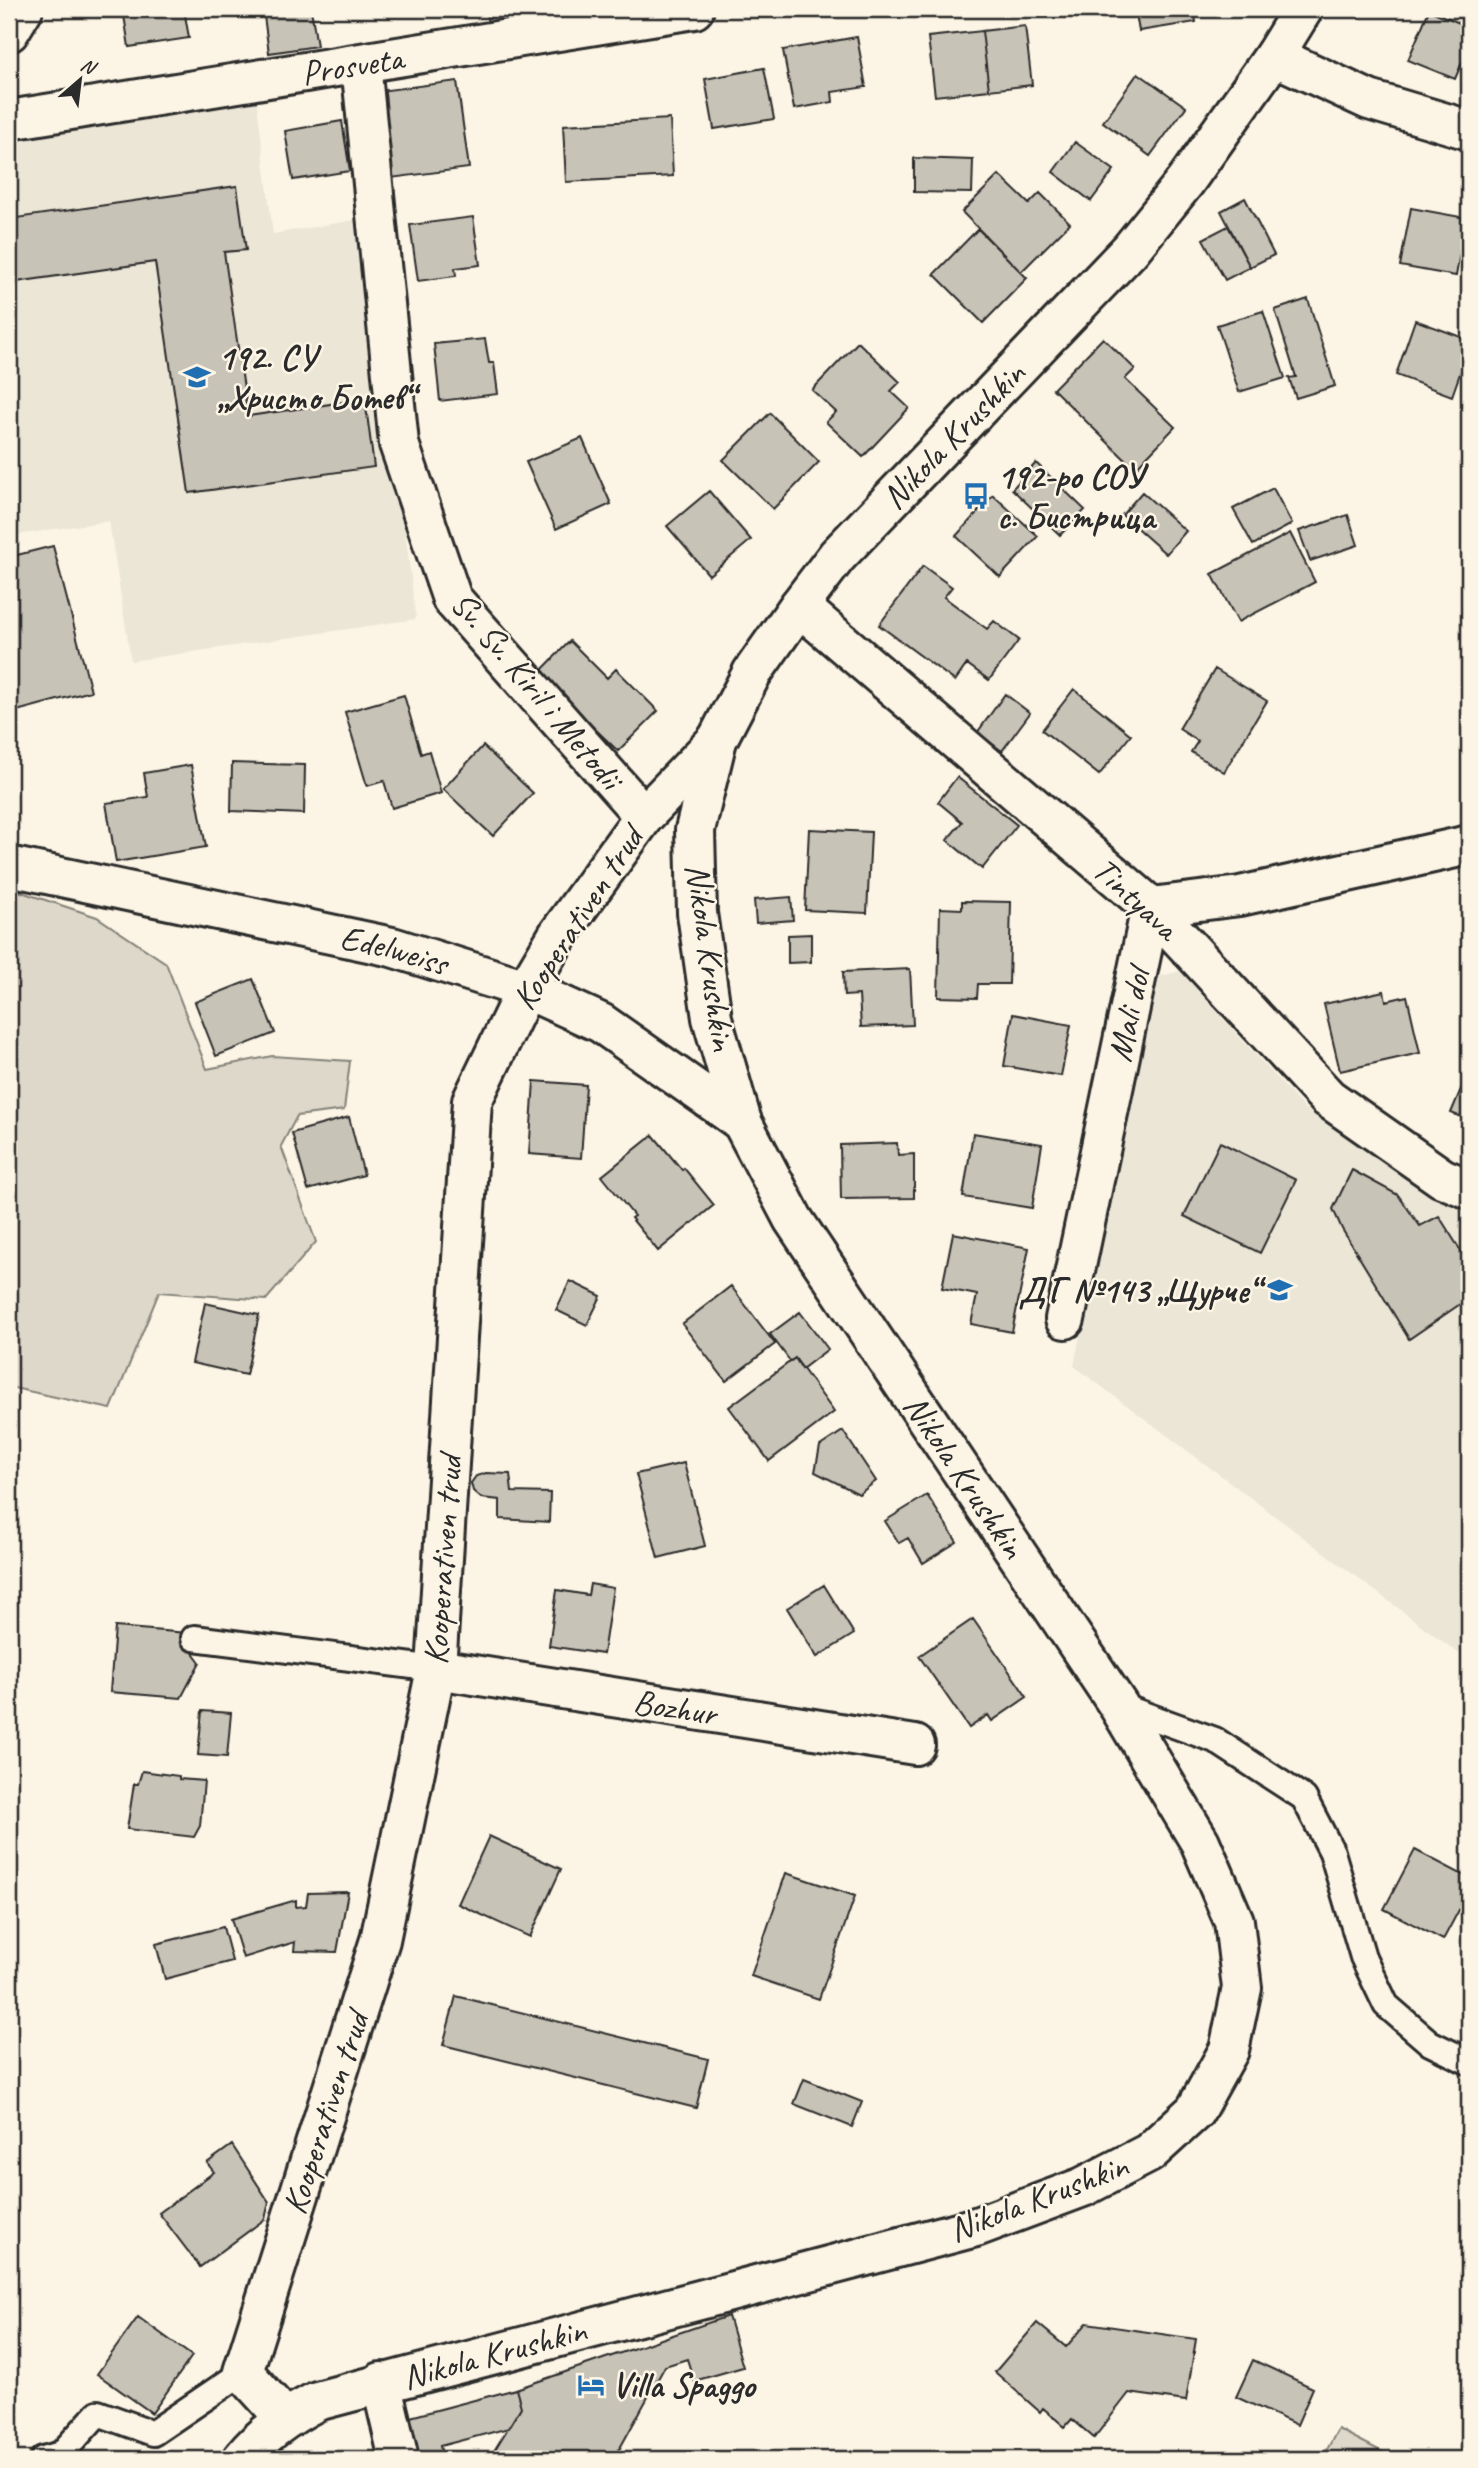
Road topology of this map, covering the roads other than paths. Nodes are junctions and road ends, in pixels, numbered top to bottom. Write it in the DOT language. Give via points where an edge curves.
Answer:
graph roads {
  1 [pos="23,9"];
  2 [pos="694,9"];
  3 [pos="1303,9"];
  4 [pos="9,32"];
  5 [pos="1274,56"];
  6 [pos="361,64"];
  7 [pos="9,120"];
  8 [pos="1469,130"];
  9 [pos="799,606"];
  10 [pos="718,740"];
  11 [pos="645,816"];
  12 [pos="1469,845"];
  13 [pos="9,866"];
  14 [pos="1151,907"];
  15 [pos="526,989"];
  16 [pos="742,1122"];
  17 [pos="1469,1189"];
  18 [pos="1065,1319"];
  19 [pos="194,1638"];
  20 [pos="436,1669"];
  21 [pos="1118,1705"];
  22 [pos="915,1745"];
  23 [pos="1469,2062"];
  24 [pos="243,2372"];
  25 [pos="381,2382"];
  26 [pos="285,2417"];
  27 [pos="43,2459"];
  28 [pos="242,2459"];
  29 [pos="399,2459"];
  1 -- 4 [label="street"];
  2 -- 6 [label="street, Prosveta"];
  3 -- 5 [label="street, Nikola Krushkin"];
  5 -- 8 [label="street" via="1369,100"];
  5 -- 9 [label="street, Nikola Krushkin" via="1185,182 1130,250 838,556"];
  6 -- 7 [label="street, Prosveta"];
  6 -- 11 [label="street, Sv. Sv. Kiril i Metodii" via="399,444 452,599"];
  9 -- 10 [label="street, Nikola Krushkin" via="752,673"];
  9 -- 14 [label="street, Tintyava"];
  10 -- 11 [label="street, Kooperativen trud"];
  10 -- 16 [label="street, Nikola Krushkin" via="695,830 697,913 712,1018"];
  11 -- 15 [label="street, Kooperativen trud" via="558,935"];
  12 -- 14 [label="street" via="1240,896"];
  13 -- 15 [label="street, Edelweiss" via="392,947"];
  14 -- 17 [label="street, Tintyava" via="1328,1098 1442,1178"];
  14 -- 18 [label="street, Mali dol"];
  15 -- 16 [label="street, Edelweiss" via="601,1023"];
  15 -- 20 [label="street, Kooperativen trud" via="472,1101"];
  16 -- 21 [label="street, Nikola Krushkin" via="793,1219"];
  19 -- 20 [label="lane"];
  20 -- 22 [label="street, Bozhur"];
  20 -- 24 [label="street, Kooperativen trud" via="380,1940"];
  21 -- 23 [label="lane" via="1215,1740 1304,1798 1332,1852 1363,1957 1386,2005 1430,2043"];
  21 -- 25 [label="street, Nikola Krushkin" via="1200,1842 1234,1921 1242,1989 1229,2050 1195,2111 1149,2153 1083,2187 976,2227"];
  24 -- 26 [label="street"];
  24 -- 27 [label="lane" via="153,2432 99,2413 61,2454"];
  25 -- 26 [label="street, Nikola Krushkin" via="317,2401"];
  25 -- 29 [label="street"];
  26 -- 28 [label="street, Nikola Krushkin"];
}
